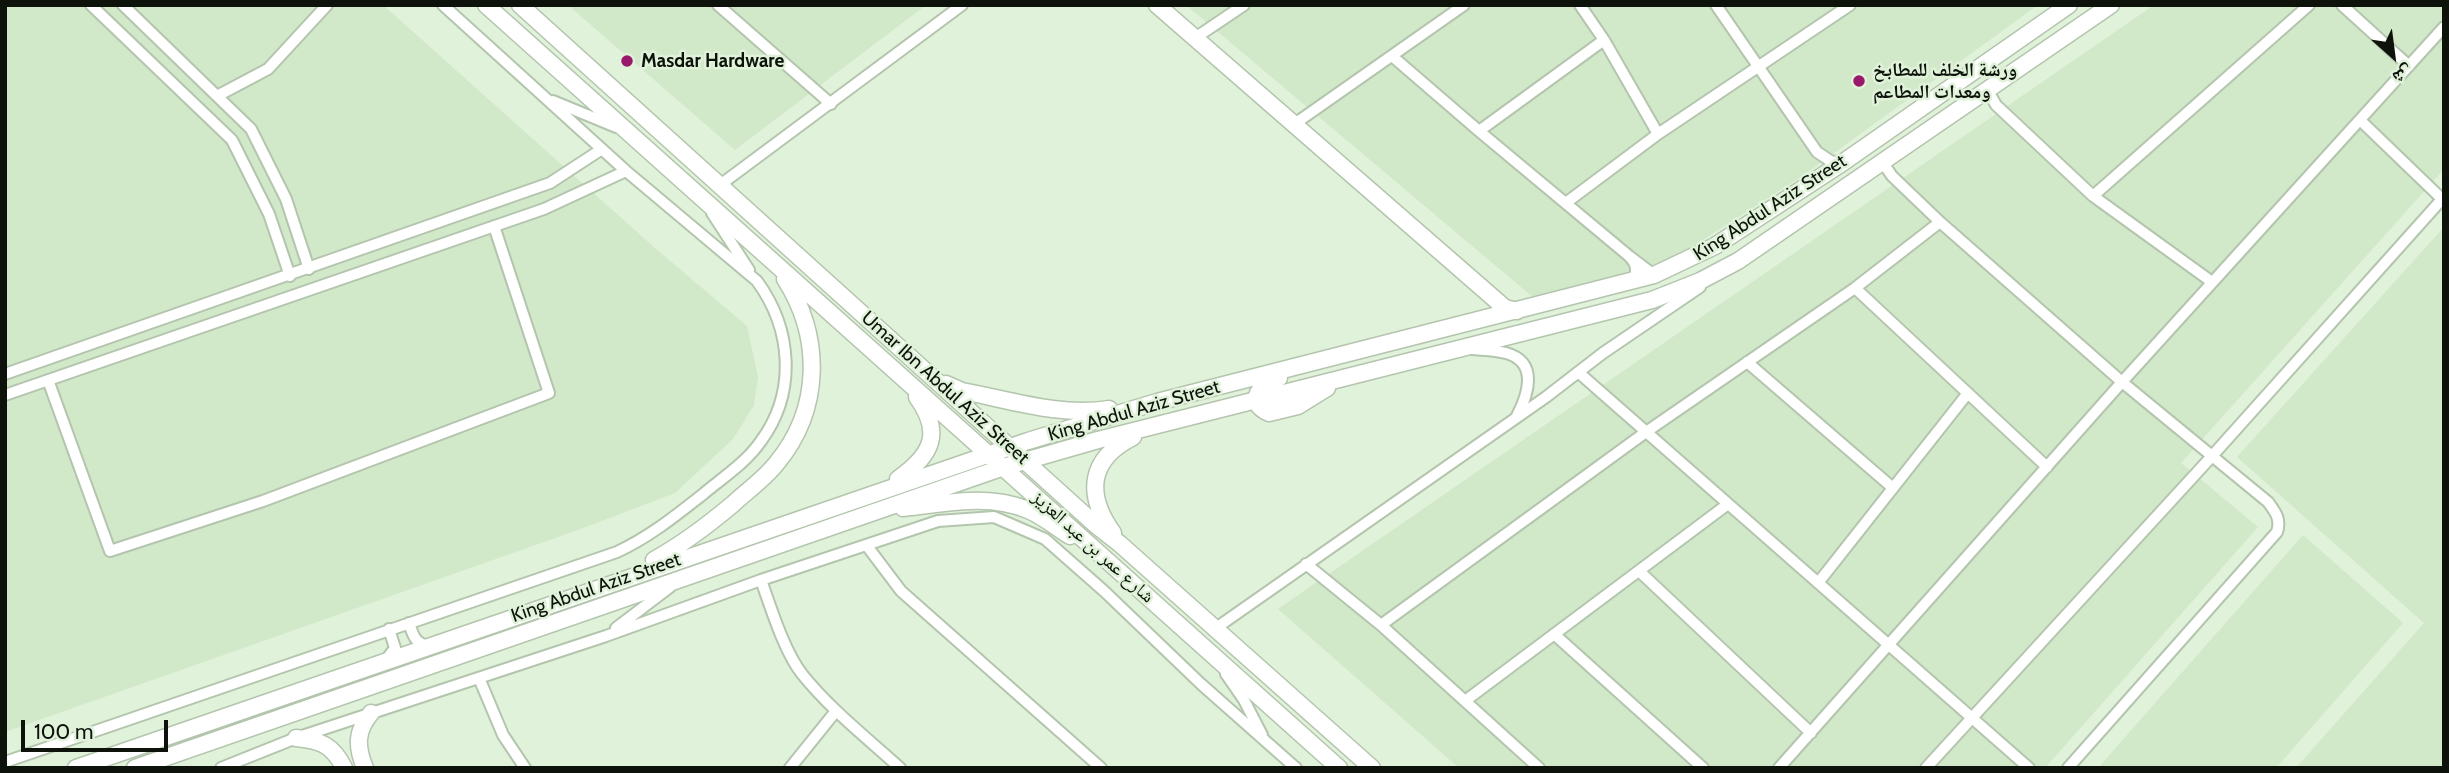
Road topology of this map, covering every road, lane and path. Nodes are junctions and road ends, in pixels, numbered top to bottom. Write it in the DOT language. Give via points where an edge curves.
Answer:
graph roads {
  1 [pos="91,5"];
  2 [pos="122,5"];
  3 [pos="327,5"];
  4 [pos="443,5"];
  5 [pos="486,5"];
  6 [pos="520,5"];
  7 [pos="718,5"];
  8 [pos="962,5"];
  9 [pos="1157,5"];
  10 [pos="1244,5"];
  11 [pos="1464,5"];
  12 [pos="1580,5"];
  13 [pos="1716,5"];
  14 [pos="1850,5"];
  15 [pos="2111,5"];
  16 [pos="2309,5"];
  17 [pos="2342,5"];
  18 [pos="2066,6"];
  19 [pos="2444,27"];
  20 [pos="1195,38"];
  21 [pos="1604,40"];
  22 [pos="1392,56"];
  23 [pos="2409,66"];
  24 [pos="1758,68"];
  25 [pos="1988,91"];
  26 [pos="217,96"];
  27 [pos="547,98"];
  28 [pos="831,104"];
  29 [pos="2360,120"];
  30 [pos="1293,125"];
  31 [pos="1895,126"];
  32 [pos="627,131"];
  33 [pos="1479,131"];
  34 [pos="1658,134"];
  35 [pos="602,149"];
  36 [pos="650,151"];
  37 [pos="1845,161"];
  38 [pos="1883,163"];
  39 [pos="626,171"];
  40 [pos="720,186"];
  41 [pos="701,196"];
  42 [pos="2093,196"];
  43 [pos="2443,198"];
  44 [pos="1567,202"];
  45 [pos="1807,215"];
  46 [pos="1940,222"];
  47 [pos="494,226"];
  48 [pos="1629,256"];
  49 [pos="1738,261"];
  50 [pos="775,262"];
  51 [pos="309,269"];
  52 [pos="1654,275"];
  53 [pos="290,276"];
  54 [pos="757,281"];
  55 [pos="2212,282"];
  56 [pos="1625,284"];
  57 [pos="1855,288"];
  58 [pos="1483,289"];
  59 [pos="1517,311"];
  60 [pos="1470,322"];
  61 [pos="1405,339"];
  62 [pos="1464,348"];
  63 [pos="1747,362"];
  64 [pos="1578,372"];
  65 [pos="5,374"];
  66 [pos="933,377"];
  67 [pos="903,378"];
  68 [pos="48,380"];
  69 [pos="2122,382"];
  70 [pos="1968,393"];
  71 [pos="5,395"];
  72 [pos="1257,400"];
  73 [pos="1157,402"];
  74 [pos="1516,418"];
  75 [pos="1155,427"];
  76 [pos="1646,432"];
  77 [pos="1011,447"];
  78 [pos="989,454"];
  79 [pos="2213,455"];
  80 [pos="1025,460"];
  81 [pos="1004,467"];
  82 [pos="2047,467"];
  83 [pos="1893,488"];
  84 [pos="883,490"];
  85 [pos="1728,504"];
  86 [pos="879,510"];
  87 [pos="1120,544"];
  88 [pos="867,546"];
  89 [pos="1109,561"];
  90 [pos="1306,564"];
  91 [pos="1639,571"];
  92 [pos="681,578"];
  93 [pos="761,580"];
  94 [pos="613,582"];
  95 [pos="1818,583"];
  96 [pos="409,623"];
  97 [pos="1381,625"];
  98 [pos="1216,628"];
  99 [pos="389,629"];
  100 [pos="1555,634"];
  101 [pos="606,636"];
  102 [pos="429,646"];
  103 [pos="1890,646"];
  104 [pos="1212,654"];
  105 [pos="385,661"];
  106 [pos="479,678"];
  107 [pos="1465,701"];
  108 [pos="836,710"];
  109 [pos="371,713"];
  110 [pos="1972,718"];
  111 [pos="1811,733"];
  112 [pos="296,738"];
  113 [pos="1264,740"];
  114 [pos="358,752"];
  115 [pos="5,762"];
  116 [pos="341,763"];
  117 [pos="76,768"];
  118 [pos="135,768"];
  119 [pos="221,768"];
  120 [pos="365,768"];
  121 [pos="524,768"];
  122 [pos="790,768"];
  123 [pos="900,768"];
  124 [pos="1101,768"];
  125 [pos="1296,768"];
  126 [pos="1339,768"];
  127 [pos="1372,768"];
  128 [pos="1539,768"];
  129 [pos="1703,768"];
  130 [pos="1779,768"];
  131 [pos="1926,768"];
  132 [pos="2029,768"];
  133 [pos="2068,768"];
  1 -- 53 [label="street" via="232,140 269,214"];
  2 -- 26 [label="street"];
  3 -- 26 [label="street" via="268,69"];
  4 -- 27 [label="street"];
  5 -- 32 [label="street"];
  6 -- 40 [label="street, Umar Ibn Abdul Aziz Street"];
  7 -- 28 [label="street"];
  8 -- 28 [label="street"];
  9 -- 20 [label="street"];
  10 -- 20 [label="street"];
  11 -- 22 [label="street"];
  12 -- 21 [label="street"];
  13 -- 24 [label="street"];
  14 -- 24 [label="street"];
  15 -- 25 [label="street, King Abdul Aziz Street"];
  16 -- 42 [label="street"];
  17 -- 23 [label="street"];
  18 -- 31 [label="street, King Abdul Aziz Street"];
  19 -- 23 [label="street"];
  20 -- 30 [label="street"];
  21 -- 33 [label="street"];
  21 -- 34 [label="street"];
  22 -- 30 [label="street"];
  22 -- 33 [label="street"];
  23 -- 29 [label="street"];
  24 -- 34 [label="street"];
  24 -- 37 [label="street" via="1821,156 1832,162"];
  25 -- 38 [label="street, King Abdul Aziz Street"];
  25 -- 42 [label="street" via="1996,105"];
  26 -- 51 [label="street" via="251,129 286,199"];
  27 -- 32 [label="street"];
  27 -- 35 [label="street"];
  28 -- 40 [label="street"];
  29 -- 43 [label="street"];
  29 -- 55 [label="street"];
  30 -- 58 [label="street"];
  31 -- 37 [label="street, King Abdul Aziz Street"];
  31 -- 45 [label="street" via="1870,152 1799,201 1796,212"];
  32 -- 36 [label="street, شارع عمر بن عبد العزيز"];
  33 -- 44 [label="street"];
  34 -- 44 [label="street"];
  35 -- 39 [label="street"];
  35 -- 51 [label="street" via="550,183"];
  36 -- 40 [label="street" via="707,191"];
  36 -- 41 [label="street, شارع عمر بن عبد العزيز"];
  37 -- 52 [label="street, King Abdul Aziz Street" via="1715,246"];
  38 -- 45 [label="street, King Abdul Aziz Street"];
  38 -- 46 [label="street"];
  39 -- 47 [label="street" via="544,209"];
  39 -- 54 [label="street"];
  40 -- 66 [label="street, Umar Ibn Abdul Aziz Street"];
  41 -- 50 [label="street, شارع عمر بن عبد العزيز"];
  41 -- 54 [label="street"];
  42 -- 55 [label="street"];
  43 -- 79 [label="street"];
  44 -- 48 [label="street"];
  45 -- 49 [label="street, King Abdul Aziz Street"];
  46 -- 57 [label="street"];
  46 -- 69 [label="street"];
  47 -- 68 [label="street"];
  47 -- 68 [label="street" via="549,393 263,501 110,551"];
  48 -- 52 [label="street"];
  48 -- 56 [label="street" via="1637,271"];
  49 -- 62 [label="street, King Abdul Aziz Street" via="1652,300"];
  49 -- 64 [label="street"];
  50 -- 67 [label="street, شارع عمر بن عبد العزيز"];
  50 -- 94 [label="street" via="801,306 812,351 809,395 794,437 764,477 706,527"];
  51 -- 53 [label="street"];
  52 -- 56 [label="street, King Abdul Aziz Street"];
  53 -- 65 [label="street"];
  54 -- 96 [label="street" via="782,328 787,364 777,414 746,460 641,541"];
  55 -- 69 [label="street"];
  56 -- 59 [label="street, King Abdul Aziz Street"];
  57 -- 63 [label="street"];
  57 -- 70 [label="street"];
  58 -- 59 [label="street" via="1505,308"];
  58 -- 60 [label="street" via="1488,308"];
  59 -- 60 [label="street, King Abdul Aziz Street"];
  60 -- 61 [label="street, King Abdul Aziz Street"];
  61 -- 72 [label="street" via="1359,358 1269,381"];
  61 -- 73 [label="street, King Abdul Aziz Street"];
  62 -- 72 [label="street, King Abdul Aziz Street"];
  62 -- 74 [label="street" via="1505,353 1522,364 1529,388"];
  63 -- 76 [label="street"];
  63 -- 83 [label="street"];
  64 -- 74 [label="street"];
  64 -- 76 [label="street"];
  66 -- 73 [label="street" via="962,391 1070,412"];
  66 -- 77 [label="street, Umar Ibn Abdul Aziz Street"];
  67 -- 78 [label="street, شارع عمر بن عبد العزيز"];
  67 -- 84 [label="street" via="927,411 930,444 915,467"];
  68 -- 71 [label="street"];
  69 -- 79 [label="street"];
  69 -- 82 [label="street"];
  70 -- 82 [label="street"];
  70 -- 83 [label="street"];
  72 -- 75 [label="street, King Abdul Aziz Street"];
  73 -- 77 [label="street, King Abdul Aziz Street"];
  74 -- 90 [label="street"];
  75 -- 80 [label="street, King Abdul Aziz Street"];
  75 -- 87 [label="street" via="1116,446 1096,474 1098,508"];
  76 -- 85 [label="street"];
  76 -- 97 [label="street"];
  77 -- 78 [label="street, King Abdul Aziz Street"];
  77 -- 80 [label="street, Umar Ibn Abdul Aziz Street"];
  78 -- 81 [label="street, شارع عمر بن عبد العزيز"];
  78 -- 84 [label="street, King Abdul Aziz Street"];
  79 -- 110 [label="street"];
  79 -- 133 [label="street" via="2268,502 2277,515 2277,532"];
  80 -- 81 [label="street, King Abdul Aziz Street"];
  80 -- 87 [label="street, Umar Ibn Abdul Aziz Street"];
  81 -- 86 [label="street, King Abdul Aziz Street"];
  81 -- 89 [label="street, شارع عمر بن عبد العزيز"];
  82 -- 103 [label="street"];
  83 -- 95 [label="street"];
  84 -- 94 [label="street, King Abdul Aziz Street"];
  85 -- 91 [label="street"];
  85 -- 95 [label="street"];
  86 -- 89 [label="street" via="967,499 998,501 1030,511"];
  86 -- 92 [label="street, King Abdul Aziz Street"];
  87 -- 98 [label="street, Umar Ibn Abdul Aziz Street"];
  88 -- 93 [label="street"];
  88 -- 113 [label="street" via="938,521 994,517 1045,540"];
  88 -- 124 [label="street" via="901,591"];
  89 -- 104 [label="street, شارع عمر بن عبد العزيز"];
  90 -- 97 [label="street"];
  90 -- 98 [label="street"];
  91 -- 100 [label="street"];
  91 -- 111 [label="street"];
  92 -- 101 [label="street"];
  92 -- 118 [label="street, King Abdul Aziz Street"];
  93 -- 101 [label="street"];
  93 -- 108 [label="street" via="801,673"];
  94 -- 102 [label="street, King Abdul Aziz Street"];
  95 -- 103 [label="street"];
  96 -- 99 [label="street"];
  96 -- 102 [label="street" via="415,640"];
  97 -- 107 [label="street"];
  98 -- 127 [label="street, Umar Ibn Abdul Aziz Street"];
  99 -- 105 [label="street" via="395,648"];
  99 -- 115 [label="street"];
  100 -- 107 [label="street"];
  100 -- 129 [label="street"];
  101 -- 106 [label="street"];
  102 -- 105 [label="street, King Abdul Aziz Street"];
  103 -- 110 [label="street"];
  103 -- 111 [label="street"];
  104 -- 113 [label="street" via="1244,700"];
  104 -- 126 [label="street, شارع عمر بن عبد العزيز"];
  105 -- 117 [label="street, King Abdul Aziz Street"];
  106 -- 109 [label="street"];
  106 -- 121 [label="street" via="503,735"];
  107 -- 128 [label="street"];
  108 -- 122 [label="street"];
  108 -- 123 [label="street"];
  109 -- 112 [label="street"];
  109 -- 114 [label="street" via="360,729"];
  110 -- 131 [label="street"];
  110 -- 132 [label="street"];
  111 -- 130 [label="street"];
  112 -- 116 [label="street" via="326,744"];
  112 -- 119 [label="street"];
  113 -- 125 [label="street"];
  114 -- 116 [label="street" via="344,742 337,748"];
  114 -- 120 [label="street"];
}
